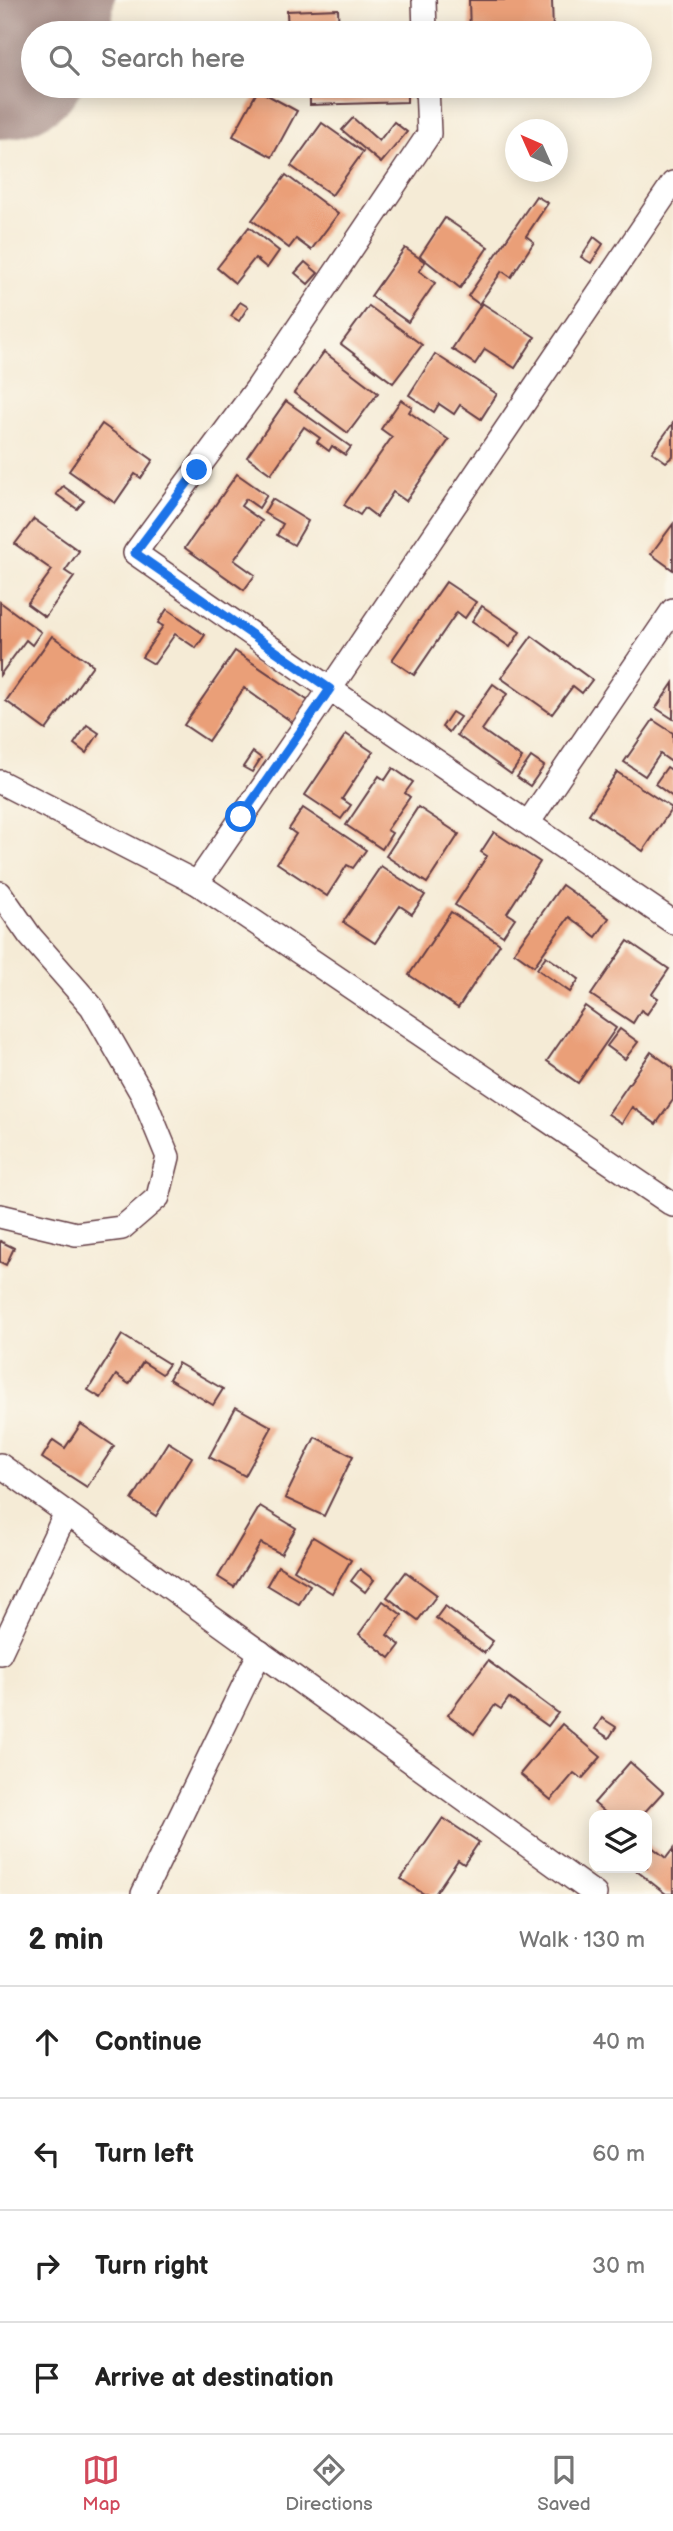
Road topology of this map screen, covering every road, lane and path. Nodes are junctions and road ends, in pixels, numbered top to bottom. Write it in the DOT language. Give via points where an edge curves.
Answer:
graph roads {
  1 [pos="424,0"];
  2 [pos="425,21"];
  3 [pos="428,98"];
  4 [pos="673,183"];
  5 [pos="673,610"];
  6 [pos="330,689"];
  7 [pos="0,782"];
  8 [pos="528,823"];
  9 [pos="197,883"];
  10 [pos="0,893"];
  11 [pos="673,922"];
  12 [pos="673,1205"];
  13 [pos="0,1216"];
  14 [pos="0,1465"];
  15 [pos="66,1513"];
  16 [pos="260,1652"];
  17 [pos="0,1653"];
  18 [pos="143,1894"];
  19 [pos="596,1894"];
  1 -- 2 [label="street"];
  3 -- 6 [label="street" via="429,134 258,387 135,553"];
  4 -- 6 [label="street"];
  5 -- 8 [label="street"];
  6 -- 8 [label="street"];
  6 -- 9 [label="street"];
  7 -- 9 [label="street"];
  8 -- 11 [label="street"];
  9 -- 12 [label="street"];
  10 -- 13 [label="street" via="30,936 92,1007 142,1094 168,1157 158,1197 122,1228 76,1234"];
  14 -- 15 [label="street"];
  15 -- 16 [label="street"];
  15 -- 17 [label="street"];
  16 -- 18 [label="street"];
  16 -- 19 [label="street"];
}
